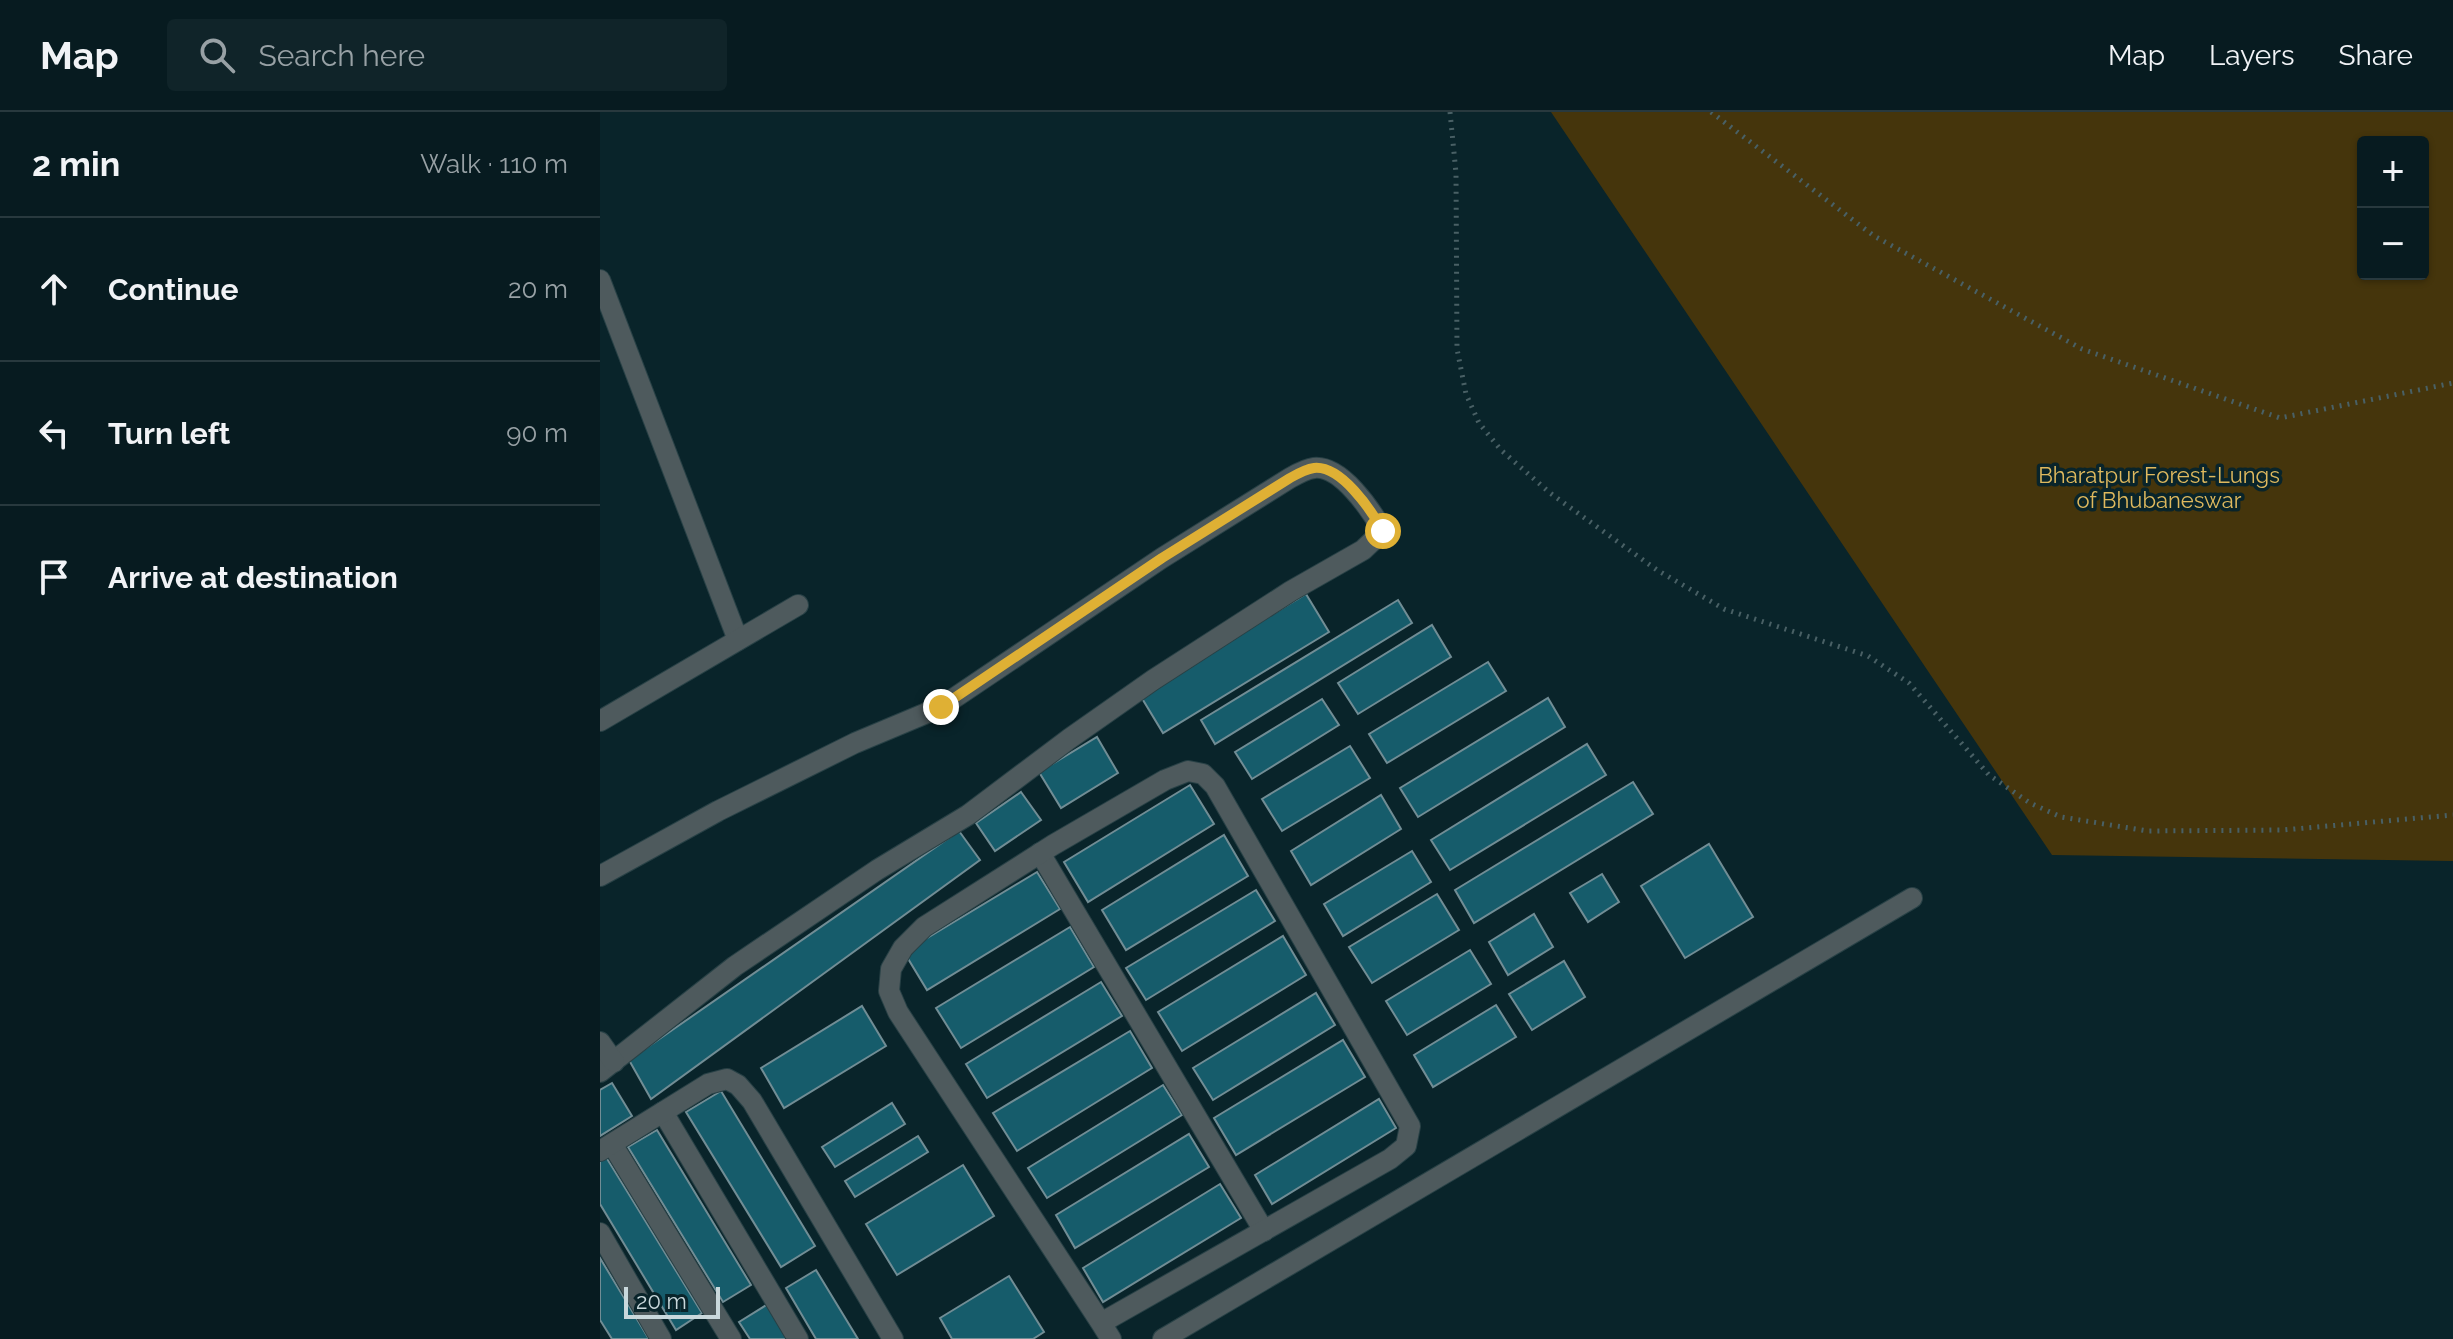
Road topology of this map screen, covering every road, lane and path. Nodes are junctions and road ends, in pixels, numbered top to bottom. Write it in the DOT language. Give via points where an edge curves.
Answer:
graph roads {
  1 [pos="1450,112"];
  2 [pos="1711,112"];
  3 [pos="600,280"];
  4 [pos="2453,383"];
  5 [pos="798,605"];
  6 [pos="738,640"];
  7 [pos="600,721"];
  8 [pos="2453,815"];
  9 [pos="1040,853"];
  10 [pos="600,876"];
  11 [pos="1912,898"];
  12 [pos="600,1042"];
  13 [pos="607,1067"];
  14 [pos="663,1112"];
  15 [pos="606,1147"];
  16 [pos="1264,1231"];
  17 [pos="600,1233"];
  18 [pos="1106,1331"];
  19 [pos="661,1339"];
  20 [pos="731,1339"];
  21 [pos="798,1339"];
  22 [pos="893,1339"];
  23 [pos="1163,1339"];
  1 -- 8 [label="path" via="1456,173 1457,349 1466,394 1479,423 1550,493 1657,570 1724,609 1868,656 1909,683 1989,775 2061,817 2148,831 2283,830"];
  2 -- 4 [label="path" via="1874,236 2082,349 2280,418"];
  3 -- 6 [label="street"];
  5 -- 6 [label="street"];
  6 -- 7 [label="street"];
  9 -- 16 [label="street"];
  9 -- 16 [label="street" via="1188,771 1203,774 1215,786 1410,1126 1406,1146 1390,1159"];
  9 -- 18 [label="street" via="924,927 891,969 889,991"];
  10 -- 13 [label="street" via="855,743 941,707 1162,558 1312,468 1327,469 1365,500 1383,531 1363,550 1153,680 968,815 735,966"];
  11 -- 23 [label="street"];
  12 -- 13 [label="street"];
  14 -- 15 [label="street"];
  14 -- 21 [label="street"];
  14 -- 22 [label="street" via="708,1084 727,1079 738,1085"];
  15 -- 20 [label="street"];
  16 -- 18 [label="street"];
  17 -- 19 [label="street"];
}
